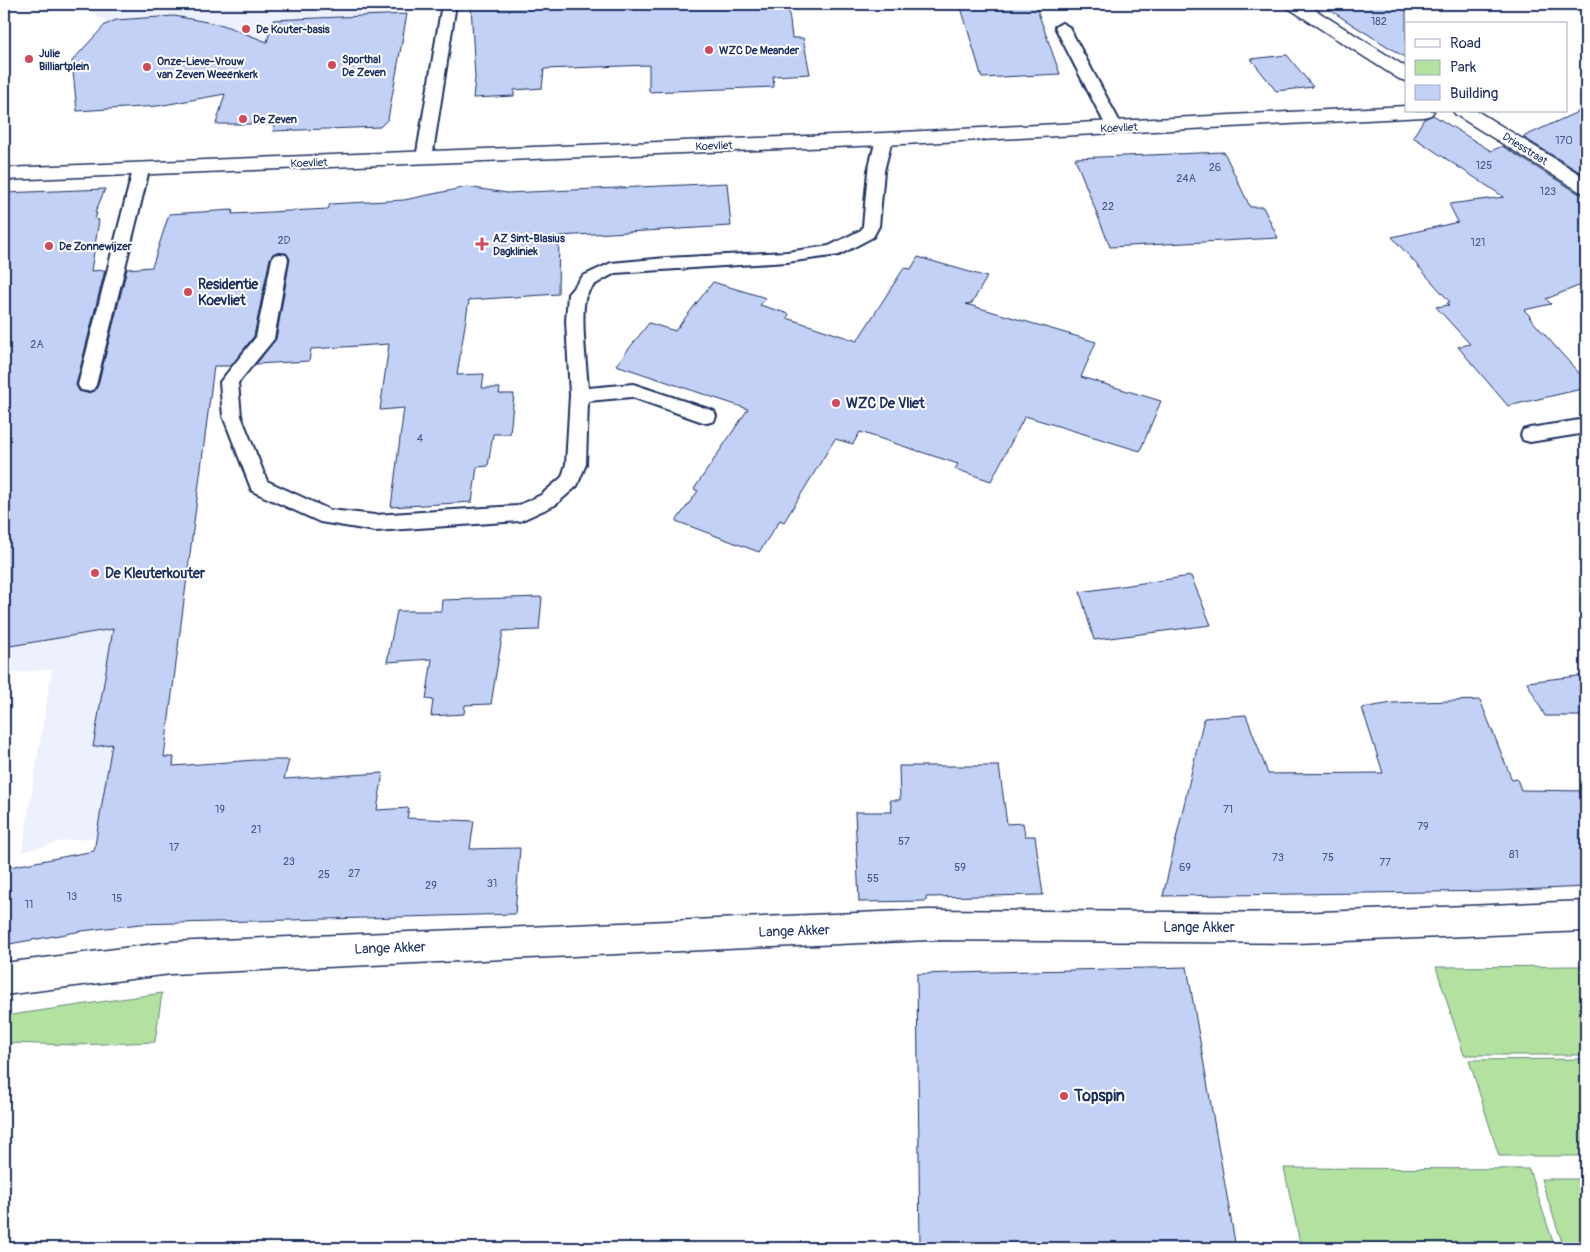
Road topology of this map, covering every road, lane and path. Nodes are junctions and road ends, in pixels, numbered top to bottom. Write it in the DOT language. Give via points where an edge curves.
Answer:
graph roads {
  1 [pos="449,4"];
  2 [pos="1294,4"];
  3 [pos="1062,27"];
  4 [pos="1405,74"];
  5 [pos="1406,112"];
  6 [pos="1465,112"];
  7 [pos="1115,128"];
  8 [pos="884,139"];
  9 [pos="424,158"];
  10 [pos="141,170"];
  11 [pos="4,174"];
  12 [pos="1586,187"];
  13 [pos="280,259"];
  14 [pos="87,385"];
  15 [pos="579,395"];
  16 [pos="707,416"];
  17 [pos="1586,426"];
  18 [pos="1530,435"];
  19 [pos="1586,916"];
  20 [pos="4,979"];
  1 -- 9 [label="lane"];
  2 -- 4 [label="street"];
  3 -- 7 [label="lane"];
  5 -- 7 [label="street, Koevliet"];
  6 -- 12 [label="street, Driesstraat"];
  7 -- 8 [label="street, Koevliet"];
  8 -- 9 [label="street, Koevliet"];
  8 -- 15 [label="lane" via="875,176 871,226 867,233 852,242 832,251 787,257 610,268 588,280 577,294 575,321"];
  9 -- 10 [label="street, Koevliet"];
  10 -- 11 [label="street, Koevliet"];
  10 -- 14 [label="lane"];
  13 -- 15 [label="lane" via="265,338 229,382 232,416 259,486 327,517 375,523 520,513 548,500 570,480 576,464"];
  15 -- 16 [label="lane" via="633,390"];
  17 -- 18 [label="lane"];
  19 -- 20 [label="street, Lange Akker" via="1297,928 918,926 171,958"];
}
